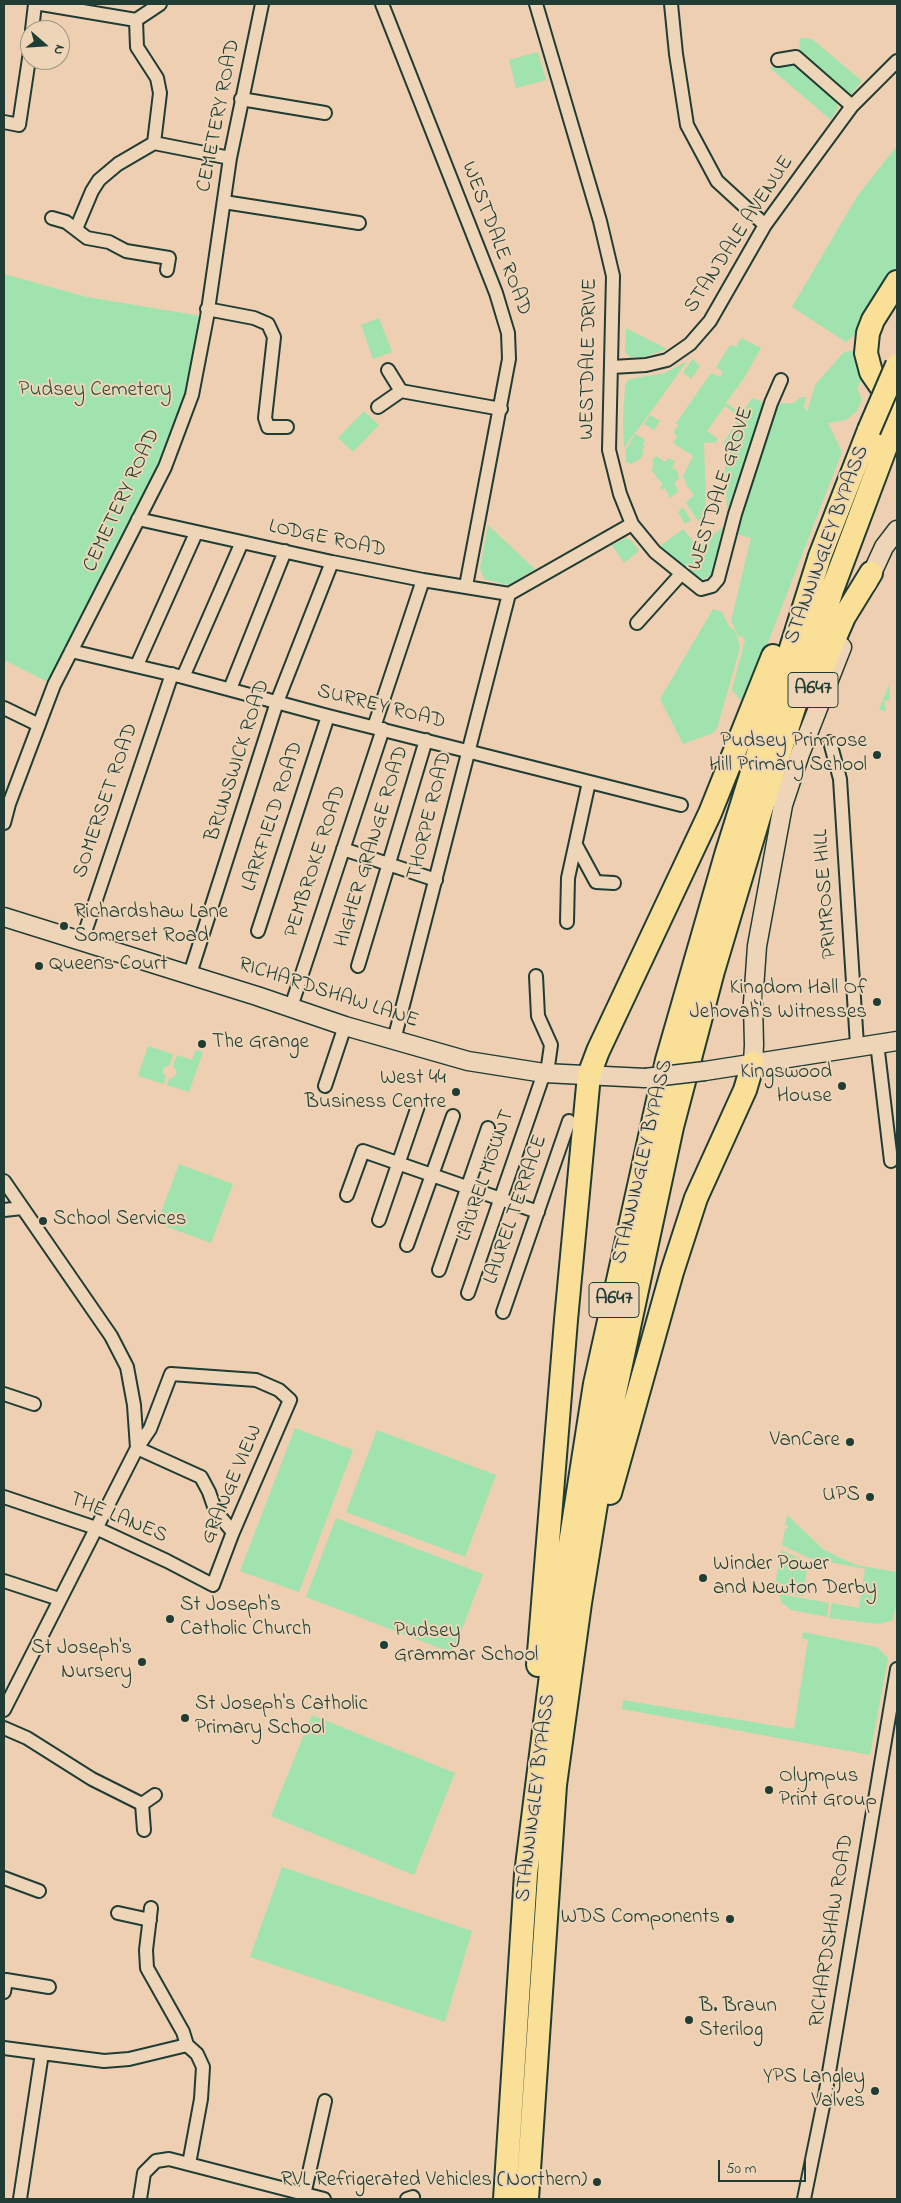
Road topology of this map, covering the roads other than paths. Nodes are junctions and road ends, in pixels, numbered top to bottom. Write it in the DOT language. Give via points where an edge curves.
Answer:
graph roads {
  1 [pos="36,4"];
  2 [pos="41,4"];
  3 [pos="160,4"];
  4 [pos="262,4"];
  5 [pos="382,4"];
  6 [pos="536,4"];
  7 [pos="671,4"];
  8 [pos="34,20"];
  9 [pos="136,20"];
  10 [pos="778,60"];
  11 [pos="897,60"];
  12 [pos="27,70"];
  13 [pos="241,99"];
  14 [pos="852,106"];
  15 [pos="325,112"];
  16 [pos="4,122"];
  17 [pos="154,143"];
  18 [pos="230,158"];
  19 [pos="224,202"];
  20 [pos="52,218"];
  21 [pos="360,223"];
  22 [pos="765,225"];
  23 [pos="76,229"];
  24 [pos="166,270"];
  25 [pos="897,282"];
  26 [pos="207,309"];
  27 [pos="897,365"];
  28 [pos="612,367"];
  29 [pos="388,370"];
  30 [pos="781,380"];
  31 [pos="401,391"];
  32 [pos="897,404"];
  33 [pos="378,407"];
  34 [pos="500,409"];
  35 [pos="897,417"];
  36 [pos="287,428"];
  37 [pos="878,436"];
  38 [pos="138,519"];
  39 [pos="632,524"];
  40 [pos="897,530"];
  41 [pos="196,533"];
  42 [pos="242,542"];
  43 [pos="286,551"];
  44 [pos="820,556"];
  45 [pos="332,562"];
  46 [pos="681,574"];
  47 [pos="871,574"];
  48 [pos="423,580"];
  49 [pos="466,586"];
  50 [pos="712,586"];
  51 [pos="509,594"];
  52 [pos="638,623"];
  53 [pos="71,650"];
  54 [pos="137,665"];
  55 [pos="178,675"];
  56 [pos="230,689"];
  57 [pos="278,702"];
  58 [pos="4,708"];
  59 [pos="328,716"];
  60 [pos="39,725"];
  61 [pos="378,728"];
  62 [pos="426,740"];
  63 [pos="830,742"];
  64 [pos="469,751"];
  65 [pos="588,782"];
  66 [pos="6,804"];
  67 [pos="681,805"];
  68 [pos="761,810"];
  69 [pos="4,823"];
  70 [pos="576,845"];
  71 [pos="343,849"];
  72 [pos="388,864"];
  73 [pos="436,880"];
  74 [pos="614,883"];
  75 [pos="4,917"];
  76 [pos="567,922"];
  77 [pos="258,931"];
  78 [pos="82,941"];
  79 [pos="358,966"];
  80 [pos="190,974"];
  81 [pos="536,976"];
  82 [pos="291,1007"];
  83 [pos="345,1026"];
  84 [pos="394,1040"];
  85 [pos="897,1040"];
  86 [pos="877,1043"];
  87 [pos="857,1046"];
  88 [pos="753,1063"];
  89 [pos="546,1073"];
  90 [pos="589,1075"];
  91 [pos="325,1086"];
  92 [pos="418,1106"];
  93 [pos="453,1116"];
  94 [pos="570,1121"];
  95 [pos="488,1128"];
  96 [pos="891,1161"];
  97 [pos="399,1163"];
  98 [pos="432,1175"];
  99 [pos="4,1181"];
  100 [pos="467,1187"];
  101 [pos="347,1195"];
  102 [pos="500,1199"];
  103 [pos="22,1208"];
  104 [pos="4,1210"];
  105 [pos="538,1212"];
  106 [pos="379,1220"];
  107 [pos="407,1245"];
  108 [pos="439,1270"];
  109 [pos="468,1293"];
  110 [pos="503,1312"];
  111 [pos="4,1394"];
  112 [pos="34,1404"];
  113 [pos="136,1448"];
  114 [pos="4,1497"];
  115 [pos="96,1528"];
  116 [pos="233,1532"];
  117 [pos="588,1556"];
  118 [pos="4,1581"];
  119 [pos="213,1585"];
  120 [pos="59,1599"];
  121 [pos="897,1669"];
  122 [pos="4,1710"];
  123 [pos="4,1728"];
  124 [pos="155,1795"];
  125 [pos="142,1804"];
  126 [pos="144,1830"];
  127 [pos="526,1874"];
  128 [pos="4,1878"];
  129 [pos="39,1891"];
  130 [pos="118,1913"];
  131 [pos="48,1987"];
  132 [pos="4,1992"];
  133 [pos="187,2045"];
  134 [pos="4,2048"];
  135 [pos="42,2053"];
  136 [pos="326,2102"];
  137 [pos="189,2164"];
  138 [pos="304,2195"];
  139 [pos="20,2199"];
  140 [pos="140,2199"];
  141 [pos="324,2199"];
  142 [pos="505,2199"];
  143 [pos="527,2199"];
  144 [pos="804,2199"];
  1 -- 8 [label="street"];
  2 -- 9 [label="street"];
  3 -- 9 [label="street"];
  4 -- 13 [label="street, CEMETERY ROAD"];
  5 -- 34 [label="street, WESTDALE ROAD" via="496,293 508,333 509,359"];
  6 -- 28 [label="street, WESTDALE DRIVE" via="600,221 612,276"];
  7 -- 22 [label="street" via="687,125 717,181"];
  9 -- 17 [label="street" via="137,47 157,78 160,93"];
  10 -- 14 [label="street" via="796,51"];
  11 -- 14 [label="street, STANDALE AVENUE"];
  12 -- 16 [label="street" via="19,125"];
  13 -- 15 [label="street"];
  13 -- 18 [label="street, CEMETERY ROAD"];
  14 -- 22 [label="street, STANDALE AVENUE"];
  17 -- 18 [label="street"];
  17 -- 23 [label="street" via="118,164 99,180"];
  18 -- 19 [label="street, CEMETERY ROAD"];
  19 -- 21 [label="street"];
  19 -- 26 [label="street, CEMETERY ROAD"];
  20 -- 23 [label="street"];
  22 -- 28 [label="street, STANDALE AVENUE" via="710,321 690,344 660,362"];
  23 -- 24 [label="street" via="87,238 109,242 126,251 169,258"];
  25 -- 32 [label="highway" via="873,320 866,353 871,372"];
  26 -- 36 [label="street" via="268,324 274,337 265,418 268,427"];
  26 -- 38 [label="street, CEMETERY ROAD" via="192,395 165,466"];
  27 -- 37 [label="highway, STANNINGLEY BYPASS / A647, bridge"];
  28 -- 39 [label="street, WESTDALE DRIVE" via="609,450 620,494"];
  29 -- 31 [label="street"];
  30 -- 50 [label="street, WESTDALE GROVE" via="735,514 718,579"];
  31 -- 33 [label="street"];
  31 -- 34 [label="street"];
  34 -- 49 [label="street, WESTDALE ROAD"];
  35 -- 37 [label="highway, STANNINGLEY BYPASS / A647"];
  37 -- 44 [label="highway, STANNINGLEY BYPASS / A647"];
  37 -- 68 [label="highway, STANNINGLEY BYPASS / A647"];
  38 -- 41 [label="street, LODGE ROAD"];
  38 -- 53 [label="street, CEMETERY ROAD"];
  39 -- 46 [label="street, WESTDALE DRIVE" via="655,552"];
  39 -- 51 [label="street"];
  40 -- 47 [label="main road" via="884,547"];
  41 -- 42 [label="street, LODGE ROAD"];
  41 -- 54 [label="street"];
  42 -- 43 [label="street, LODGE ROAD"];
  42 -- 55 [label="street, SOMERSET ROAD"];
  43 -- 45 [label="street, LODGE ROAD"];
  43 -- 56 [label="street"];
  44 -- 90 [label="highway" via="786,621 754,709 710,813"];
  44 -- 127 [label="highway, STANNINGLEY BYPASS / A647" via="726,855 667,1060 595,1384 557,1627"];
  45 -- 48 [label="street, LODGE ROAD"];
  45 -- 57 [label="street, BRUNSWICK ROAD"];
  46 -- 50 [label="street, WESTDALE DRIVE" via="700,589"];
  46 -- 52 [label="street"];
  47 -- 68 [label="highway, A647" via="844,617"];
  47 -- 88 [label="main road" via="783,805 757,946"];
  48 -- 49 [label="street, LODGE ROAD"];
  48 -- 61 [label="street, PEMBROKE ROAD"];
  49 -- 51 [label="street, LODGE ROAD"];
  51 -- 64 [label="street, THORPE ROAD"];
  53 -- 54 [label="street, SURREY ROAD"];
  53 -- 60 [label="street, CEMETERY ROAD"];
  54 -- 55 [label="street, SURREY ROAD"];
  55 -- 56 [label="street, SURREY ROAD"];
  55 -- 78 [label="street, SOMERSET ROAD"];
  56 -- 57 [label="street, SURREY ROAD"];
  57 -- 59 [label="street, SURREY ROAD"];
  57 -- 80 [label="street, BRUNSWICK ROAD"];
  58 -- 60 [label="street"];
  59 -- 61 [label="street, SURREY ROAD"];
  59 -- 77 [label="street, LARKFIELD ROAD"];
  60 -- 66 [label="street, CEMETERY ROAD"];
  61 -- 62 [label="street, SURREY ROAD"];
  61 -- 71 [label="street, PEMBROKE ROAD"];
  62 -- 64 [label="street, SURREY ROAD"];
  62 -- 72 [label="street, HIGHER GRANGE ROAD"];
  63 -- 87 [label="street, PRIMROSE HILL" via="840,779"];
  64 -- 65 [label="street, SURREY ROAD"];
  64 -- 73 [label="street, THORPE ROAD"];
  65 -- 67 [label="street, SURREY ROAD"];
  65 -- 70 [label="street"];
  66 -- 69 [label="street, CEMETERY ROAD"];
  68 -- 117 [label="highway, STANNINGLEY BYPASS / A647" via="713,971 672,1126 611,1411"];
  70 -- 74 [label="street" via="596,882"];
  70 -- 76 [label="street" via="568,878"];
  71 -- 72 [label="street"];
  71 -- 82 [label="street, PEMBROKE ROAD"];
  72 -- 73 [label="street"];
  72 -- 79 [label="street, HIGHER GRANGE ROAD"];
  73 -- 84 [label="street, THORPE ROAD"];
  75 -- 78 [label="main road, RICHARDSHAW LANE"];
  78 -- 80 [label="main road, RICHARDSHAW LANE"];
  80 -- 82 [label="main road, RICHARDSHAW LANE"];
  81 -- 89 [label="street, LAUREL MOUNT" via="538,1016 551,1044"];
  82 -- 83 [label="main road, RICHARDSHAW LANE"];
  83 -- 84 [label="main road, RICHARDSHAW LANE"];
  83 -- 91 [label="street"];
  84 -- 89 [label="main road, RICHARDSHAW LANE" via="468,1061"];
  85 -- 86 [label="main road"];
  86 -- 87 [label="main road"];
  86 -- 96 [label="street"];
  87 -- 88 [label="main road"];
  88 -- 90 [label="main road, RICHARDSHAW LANE, bridge" via="645,1078"];
  88 -- 117 [label="highway" via="696,1198 614,1481"];
  89 -- 90 [label="main road, RICHARDSHAW LANE"];
  89 -- 102 [label="street, LAUREL MOUNT"];
  90 -- 127 [label="highway" via="541,1620"];
  92 -- 97 [label="street"];
  93 -- 98 [label="street"];
  94 -- 105 [label="street, LAUREL TERRACE"];
  95 -- 100 [label="street"];
  97 -- 98 [label="street"];
  97 -- 101 [label="street" via="363,1151"];
  97 -- 106 [label="street"];
  98 -- 100 [label="street"];
  98 -- 107 [label="street"];
  99 -- 103 [label="street"];
  100 -- 102 [label="street"];
  100 -- 108 [label="street"];
  102 -- 105 [label="street"];
  102 -- 109 [label="street, LAUREL MOUNT"];
  103 -- 104 [label="street"];
  103 -- 113 [label="street" via="111,1336 127,1367 134,1405"];
  105 -- 110 [label="street, LAUREL TERRACE"];
  111 -- 112 [label="street"];
  113 -- 115 [label="street"];
  113 -- 116 [label="street" via="201,1477 216,1512"];
  113 -- 116 [label="street, GRANGE VIEW" via="150,1429 171,1374 256,1380 279,1390 290,1400"];
  114 -- 115 [label="street, THE LANES"];
  115 -- 119 [label="street, THE LANES"];
  115 -- 120 [label="street"];
  116 -- 119 [label="street, GRANGE VIEW"];
  117 -- 143 [label="highway, STANNINGLEY BYPASS / A647" via="555,1785"];
  118 -- 120 [label="street"];
  120 -- 122 [label="street"];
  121 -- 144 [label="street, RICHARDSHAW ROAD" via="825,2096"];
  123 -- 125 [label="street" via="27,1738 92,1780"];
  124 -- 125 [label="street"];
  125 -- 126 [label="street"];
  127 -- 142 [label="highway, STANNINGLEY BYPASS / A647"];
  128 -- 129 [label="street"];
  130 -- 133 [label="street" via="151,1914 147,1968"];
  131 -- 132 [label="street" via="6,1980"];
  133 -- 135 [label="street" via="112,2060"];
  133 -- 137 [label="street" via="197,2054 203,2067"];
  134 -- 135 [label="street"];
  135 -- 139 [label="street"];
  136 -- 138 [label="street"];
  137 -- 138 [label="street"];
  137 -- 140 [label="street" via="169,2159 156,2161 144,2173"];
  138 -- 141 [label="street"];
}
